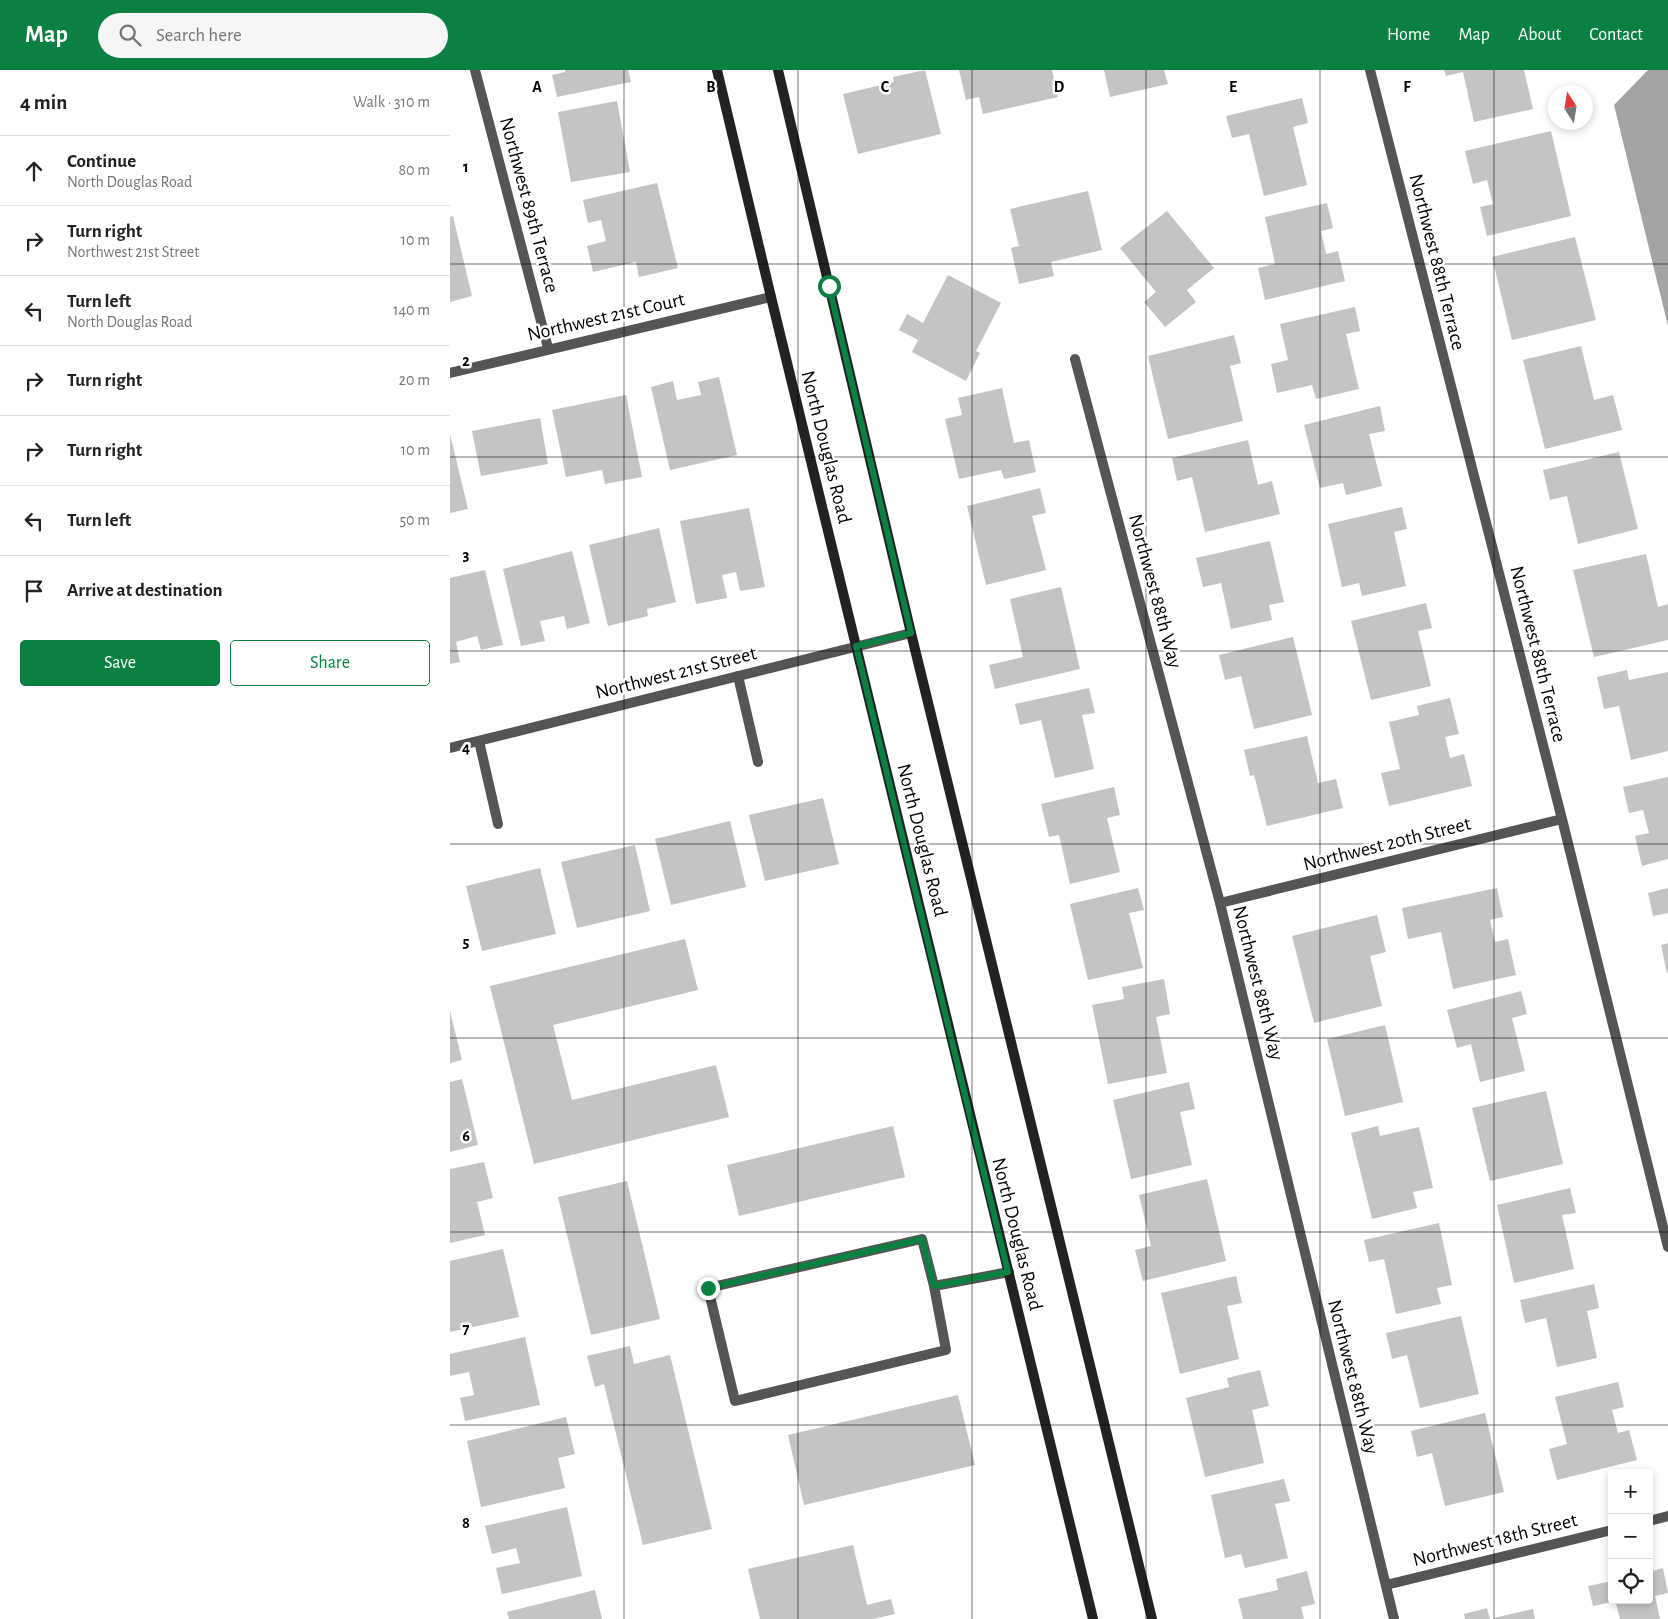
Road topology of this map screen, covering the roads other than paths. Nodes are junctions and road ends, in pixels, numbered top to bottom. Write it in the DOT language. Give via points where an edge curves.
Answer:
graph roads {
  1 [pos="475,70"];
  2 [pos="717,70"];
  3 [pos="778,70"];
  4 [pos="1370,70"];
  5 [pos="771,297"];
  6 [pos="548,348"];
  7 [pos="1075,359"];
  8 [pos="450,373"];
  9 [pos="911,633"];
  10 [pos="856,646"];
  11 [pos="738,676"];
  12 [pos="479,741"];
  13 [pos="450,748"];
  14 [pos="758,762"];
  15 [pos="1562,819"];
  16 [pos="498,824"];
  17 [pos="1220,903"];
  18 [pos="1668,1248"];
  19 [pos="1008,1272"];
  20 [pos="934,1286"];
  21 [pos="1668,1516"];
  22 [pos="1653,1520"];
  23 [pos="1608,1531"];
  24 [pos="1386,1585"];
  25 [pos="1093,1619"];
  26 [pos="1152,1619"];
  27 [pos="1394,1619"];
  1 -- 6 [label="street, Northwest 89th Terrace"];
  2 -- 5 [label="main road, North Douglas Road"];
  3 -- 9 [label="main road, North Douglas Road"];
  4 -- 15 [label="street, Northwest 88th Terrace"];
  5 -- 6 [label="street, Northwest 21st Court"];
  5 -- 10 [label="main road, North Douglas Road"];
  6 -- 8 [label="street, Northwest 21st Court"];
  7 -- 17 [label="street, Northwest 88th Way"];
  9 -- 10 [label="street, Northwest 21st Street"];
  9 -- 26 [label="main road, North Douglas Road"];
  10 -- 11 [label="street, Northwest 21st Street"];
  10 -- 19 [label="main road, North Douglas Road"];
  11 -- 12 [label="street, Northwest 21st Street"];
  11 -- 14 [label="street"];
  12 -- 13 [label="street, Northwest 21st Street"];
  12 -- 16 [label="street"];
  15 -- 17 [label="street, Northwest 20th Street"];
  15 -- 18 [label="street, Northwest 88th Terrace"];
  17 -- 24 [label="street, Northwest 88th Way"];
  19 -- 20 [label="street"];
  19 -- 25 [label="main road, North Douglas Road"];
  20 -- 20 [label="street" via="922,1239 708,1288 735,1401 946,1350"];
  21 -- 22 [label="street"];
  23 -- 24 [label="street, Northwest 18th Street"];
  24 -- 27 [label="street, Northwest 88th Way"];
}
